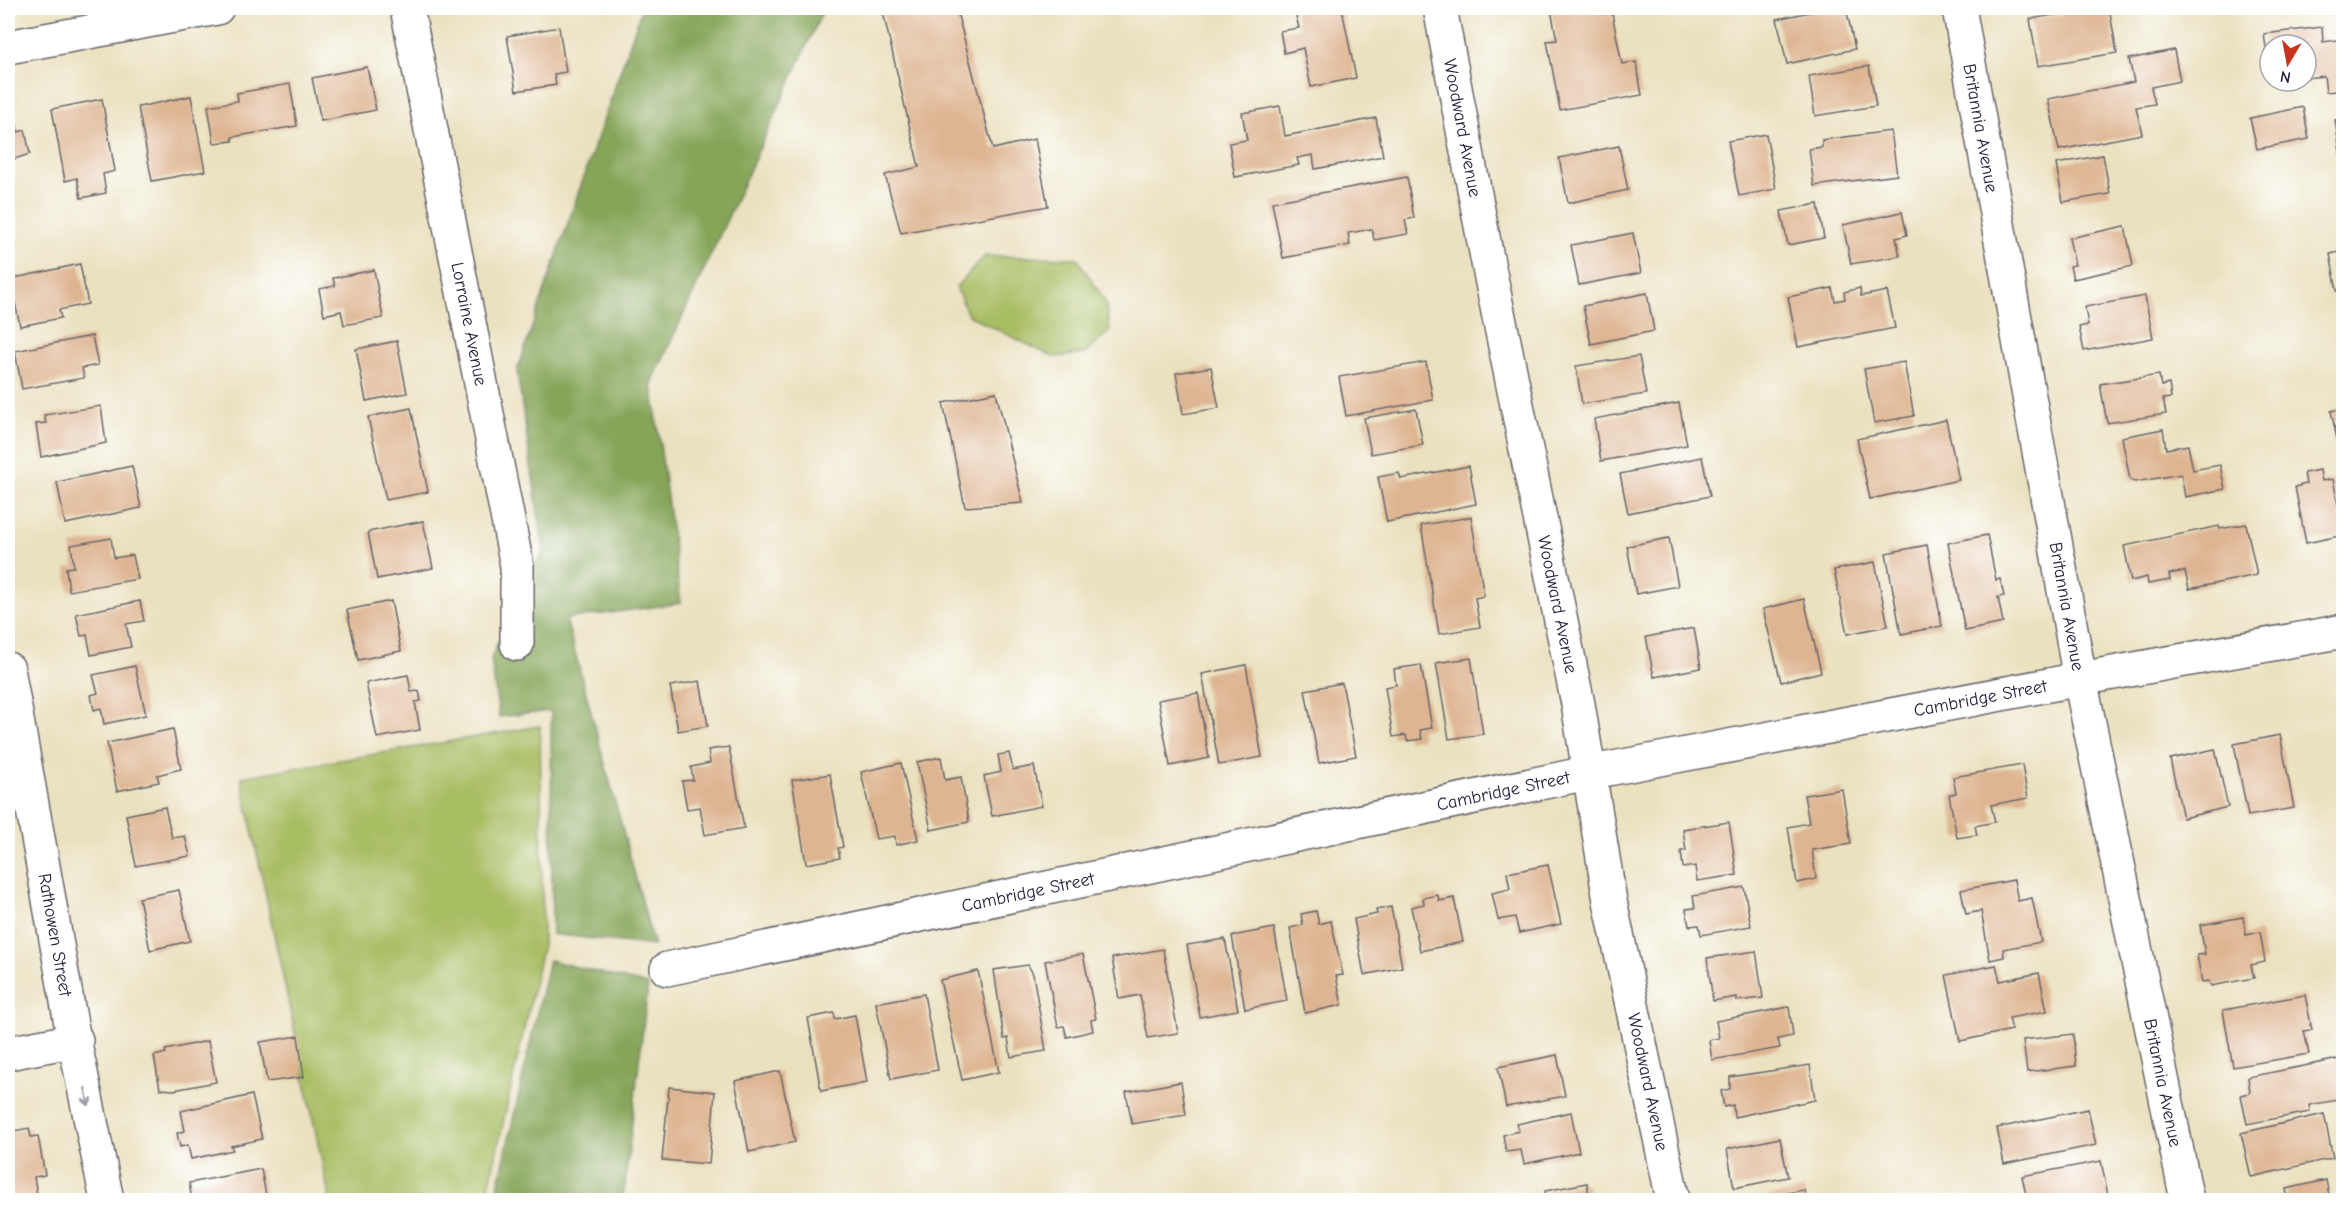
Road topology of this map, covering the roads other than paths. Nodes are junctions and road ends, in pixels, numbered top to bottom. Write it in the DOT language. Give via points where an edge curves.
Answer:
graph roads {
  1 [pos="217,8"];
  2 [pos="406,8"];
  3 [pos="1440,8"];
  4 [pos="1959,8"];
  5 [pos="8,47"];
  6 [pos="2343,631"];
  7 [pos="517,644"];
  8 [pos="8,669"];
  9 [pos="2080,678"];
  10 [pos="1587,773"];
  11 [pos="667,969"];
  12 [pos="76,1040"];
  13 [pos="8,1053"];
  14 [pos="107,1200"];
  15 [pos="1672,1200"];
  16 [pos="2187,1200"];
  1 -- 5 [label="street"];
  2 -- 7 [label="street, Lorraine Avenue" via="518,566"];
  3 -- 10 [label="street, Woodward Avenue" via="1578,704"];
  4 -- 9 [label="street, Britannia Avenue"];
  6 -- 9 [label="street, Cambridge Street"];
  8 -- 12 [label="street, Rathowen Street"];
  9 -- 10 [label="street, Cambridge Street"];
  9 -- 16 [label="street, Britannia Avenue"];
  10 -- 11 [label="street, Cambridge Street"];
  10 -- 15 [label="street, Woodward Avenue"];
  12 -- 13 [label="street"];
  12 -- 14 [label="street, Rathowen Street, one-way"];
}
